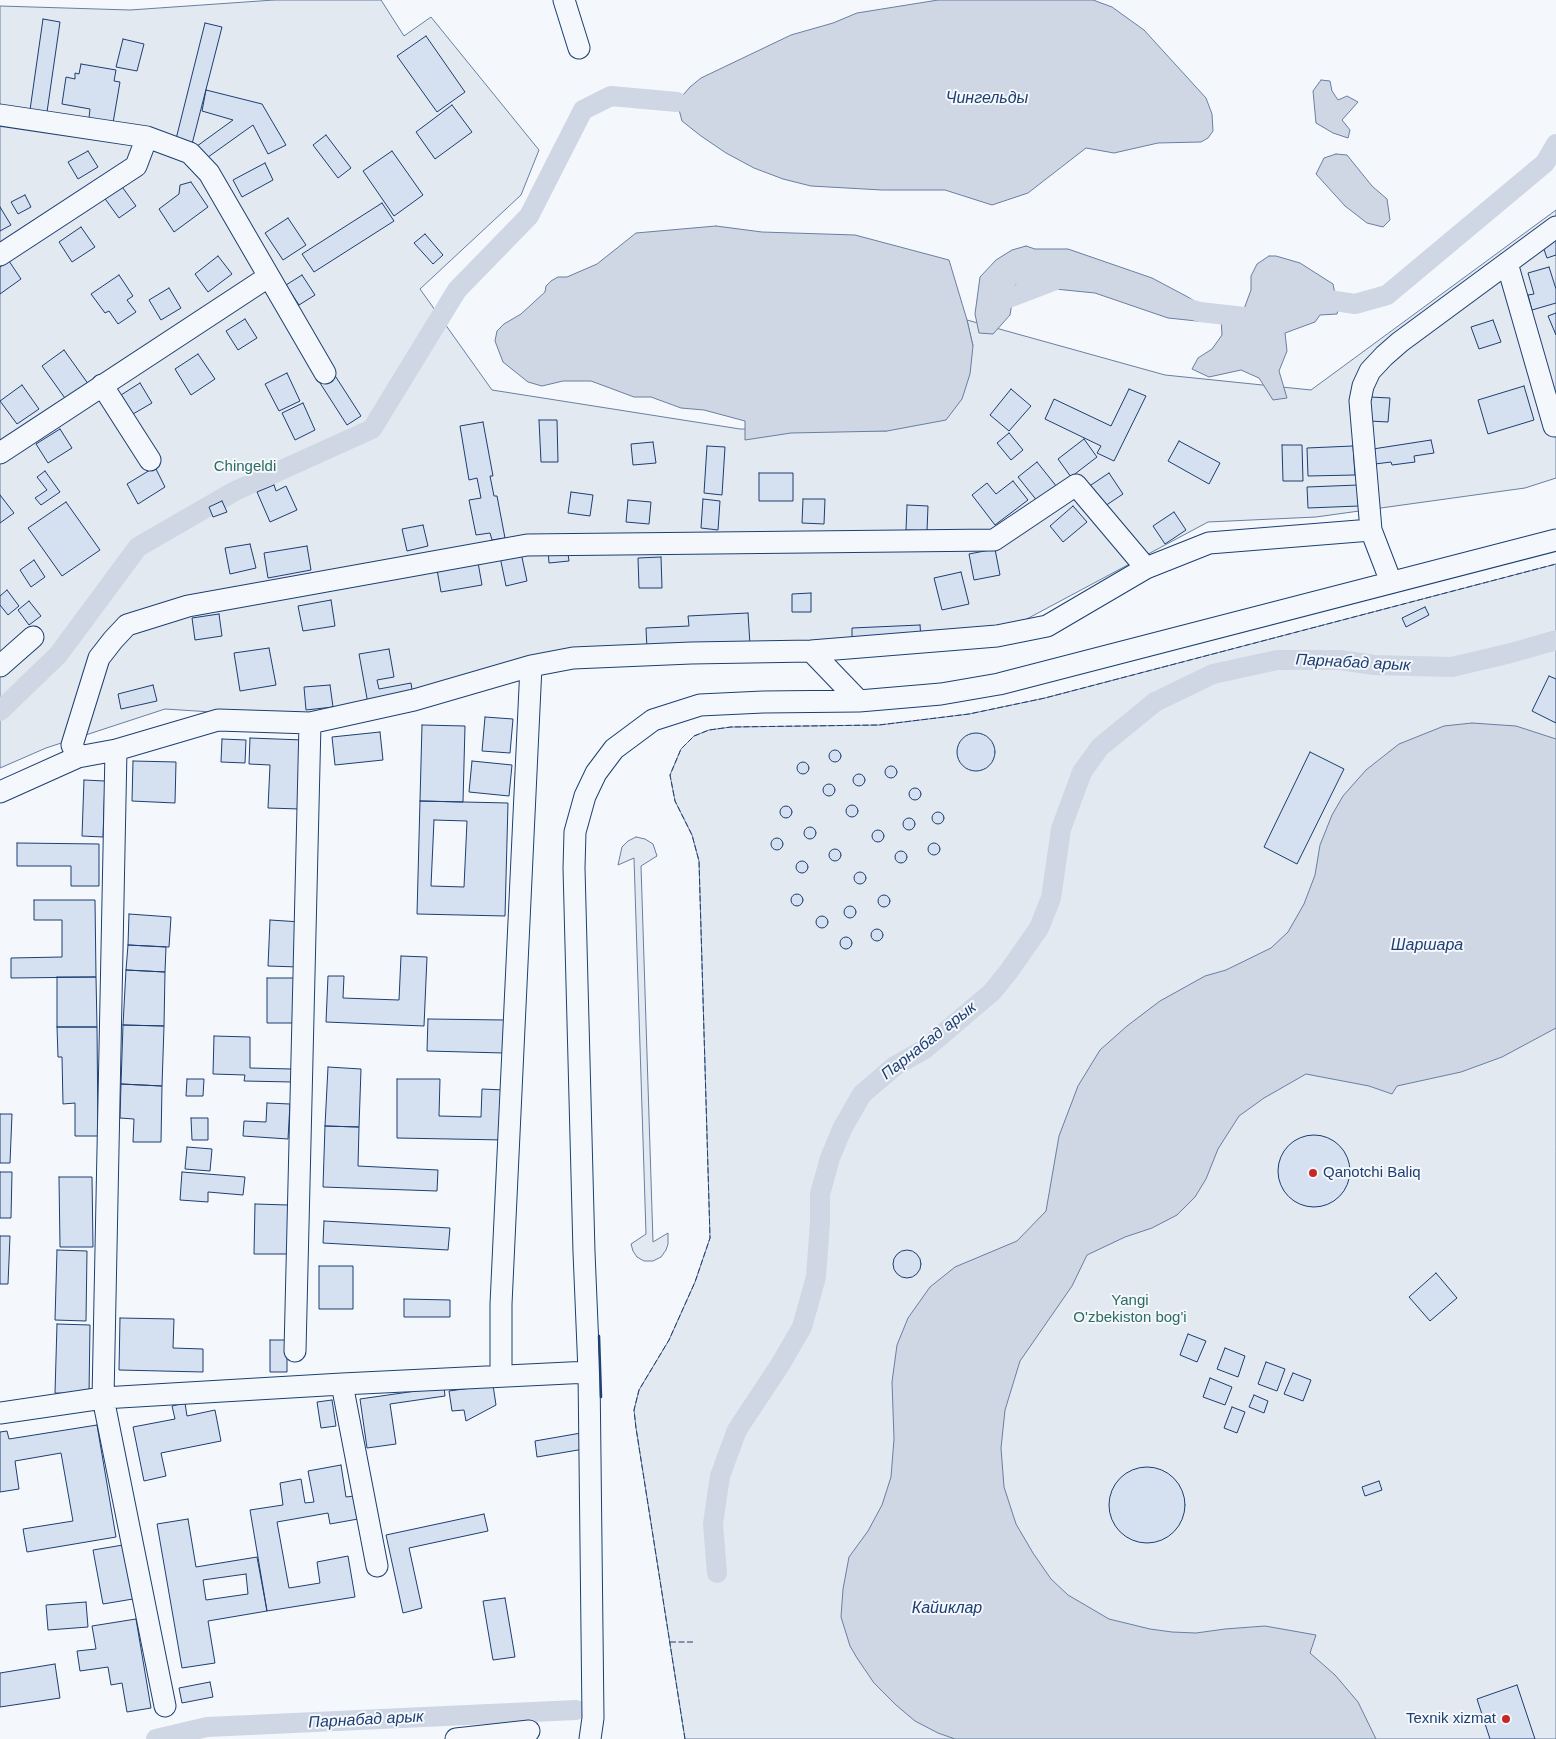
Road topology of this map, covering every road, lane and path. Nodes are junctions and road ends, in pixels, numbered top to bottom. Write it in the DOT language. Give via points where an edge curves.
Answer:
graph roads {
  1 [pos="564,0"];
  2 [pos="579,48"];
  3 [pos="0,115"];
  4 [pos="147,137"];
  5 [pos="1556,228"];
  6 [pos="0,255"];
  7 [pos="1507,263"];
  8 [pos="268,277"];
  9 [pos="325,373"];
  10 [pos="102,386"];
  11 [pos="1554,426"];
  12 [pos="0,452"];
  13 [pos="150,460"];
  14 [pos="1371,530"];
  15 [pos="1556,540"];
  16 [pos="1146,568"];
  17 [pos="1391,582"];
  18 [pos="33,636"];
  19 [pos="811,651"];
  20 [pos="0,666"];
  21 [pos="531,666"];
  22 [pos="859,701"];
  23 [pos="310,723"];
  24 [pos="116,750"];
  25 [pos="78,757"];
  26 [pos="0,792"];
  27 [pos="295,1351"];
  28 [pos="589,1372"];
  29 [pos="501,1376"];
  30 [pos="342,1384"];
  31 [pos="103,1398"];
  32 [pos="0,1413"];
  33 [pos="377,1566"];
  34 [pos="165,1706"];
  35 [pos="529,1731"];
  36 [pos="456,1739"];
  37 [pos="590,1739"];
  1 -- 2 [label="street"];
  3 -- 4 [label="street"];
  4 -- 6 [label="street" via="136,166"];
  4 -- 8 [label="street" via="190,154 209,173"];
  5 -- 7 [label="street"];
  7 -- 11 [label="street"];
  7 -- 14 [label="street" via="1400,342 1370,371 1360,400"];
  8 -- 9 [label="street"];
  8 -- 10 [label="street"];
  10 -- 12 [label="street"];
  10 -- 13 [label="street"];
  14 -- 16 [label="street" via="1209,543"];
  14 -- 17 [label="street"];
  15 -- 17 [label="street"];
  16 -- 19 [label="street" via="1047,626 997,636"];
  16 -- 25 [label="street" via="1076,484 994,540 527,545 188,606 127,625 100,658 72,744"];
  17 -- 22 [label="street" via="999,684 941,694"];
  18 -- 20 [label="street"];
  19 -- 21 [label="street" via="573,658"];
  19 -- 22 [label="street"];
  21 -- 23 [label="street" via="414,700"];
  21 -- 29 [label="street" via="501,1304"];
  22 -- 28 [label="street" via="700,704 653,720 614,749 596,772 585,796 576,832 574,868"];
  23 -- 24 [label="street" via="218,720"];
  23 -- 27 [label="street"];
  24 -- 25 [label="street"];
  24 -- 31 [label="street"];
  25 -- 26 [label="street"];
  28 -- 29 [label="street"];
  28 -- 37 [label="street" via="593,1718"];
  29 -- 30 [label="street"];
  30 -- 31 [label="street"];
  30 -- 33 [label="street"];
  31 -- 32 [label="street"];
  31 -- 34 [label="street"];
  35 -- 36 [label="street"];
}
